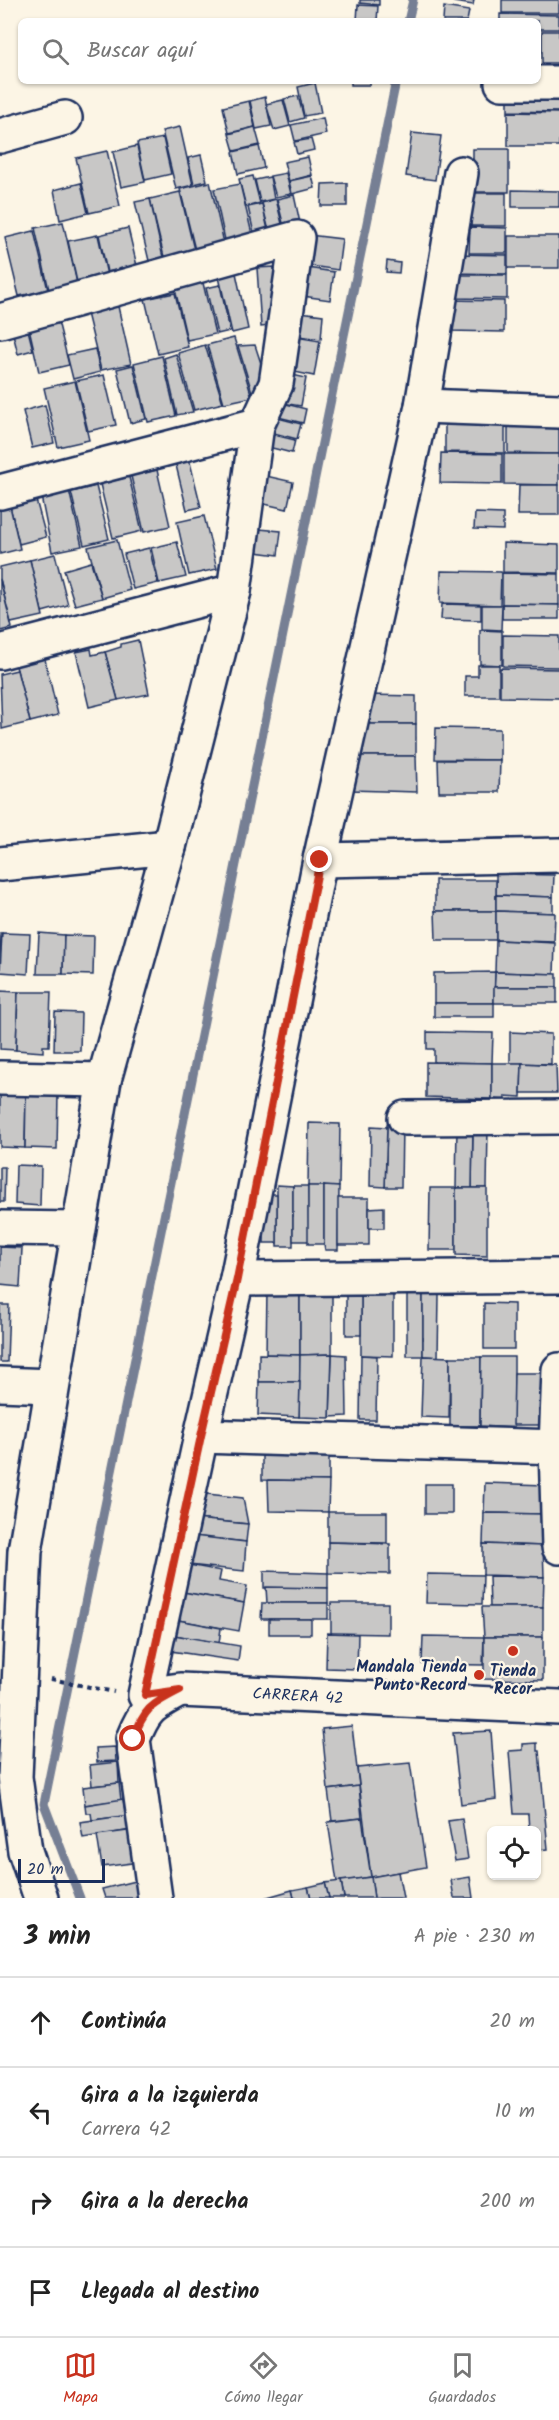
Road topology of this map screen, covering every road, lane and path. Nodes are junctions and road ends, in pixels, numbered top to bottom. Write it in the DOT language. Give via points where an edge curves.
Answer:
graph roads {
  1 [pos="541,83"];
  2 [pos="559,83"];
  3 [pos="66,118"];
  4 [pos="0,136"];
  5 [pos="461,173"];
  6 [pos="0,321"];
  7 [pos="422,406"];
  8 [pos="559,411"];
  9 [pos="257,425"];
  10 [pos="0,492"];
  11 [pos="234,591"];
  12 [pos="0,652"];
  13 [pos="169,848"];
  14 [pos="559,855"];
  15 [pos="320,860"];
  16 [pos="0,864"];
  17 [pos="0,1078"];
  18 [pos="104,1080"];
  19 [pos="559,1117"];
  20 [pos="405,1118"];
  21 [pos="0,1228"];
  22 [pos="78,1229"];
  23 [pos="559,1276"];
  24 [pos="237,1279"];
  25 [pos="559,1370"];
  26 [pos="0,1384"];
  27 [pos="51,1386"];
  28 [pos="201,1436"];
  29 [pos="557,1447"];
  30 [pos="559,1547"];
  31 [pos="12,1551"];
  32 [pos="20,1685"];
  33 [pos="98,1689"];
  34 [pos="180,1690"];
  35 [pos="559,1707"];
  36 [pos="41,1898"];
  37 [pos="155,1898"];
  1 -- 2 [label="street"];
  3 -- 4 [label="street"];
  5 -- 7 [label="street"];
  6 -- 9 [label="street" via="297,238 276,384"];
  7 -- 8 [label="street"];
  7 -- 15 [label="street"];
  9 -- 10 [label="street"];
  9 -- 11 [label="street"];
  11 -- 12 [label="street"];
  11 -- 13 [label="street"];
  13 -- 16 [label="street"];
  13 -- 18 [label="street"];
  14 -- 15 [label="street"];
  15 -- 24 [label="street"];
  17 -- 18 [label="street"];
  18 -- 22 [label="street"];
  19 -- 20 [label="street"];
  21 -- 22 [label="street"];
  22 -- 27 [label="street"];
  23 -- 24 [label="street"];
  24 -- 28 [label="street"];
  25 -- 29 [label="street"];
  26 -- 27 [label="street"];
  27 -- 31 [label="street"];
  28 -- 29 [label="street"];
  28 -- 34 [label="street, CARRERA 42" via="145,1695"];
  29 -- 30 [label="street"];
  31 -- 32 [label="street"];
  32 -- 33 [label="path"];
  32 -- 36 [label="street" via="15,1777 25,1851"];
  34 -- 35 [label="street, CARRERA 42"];
  34 -- 37 [label="street" via="150,1706 133,1739"];
}
